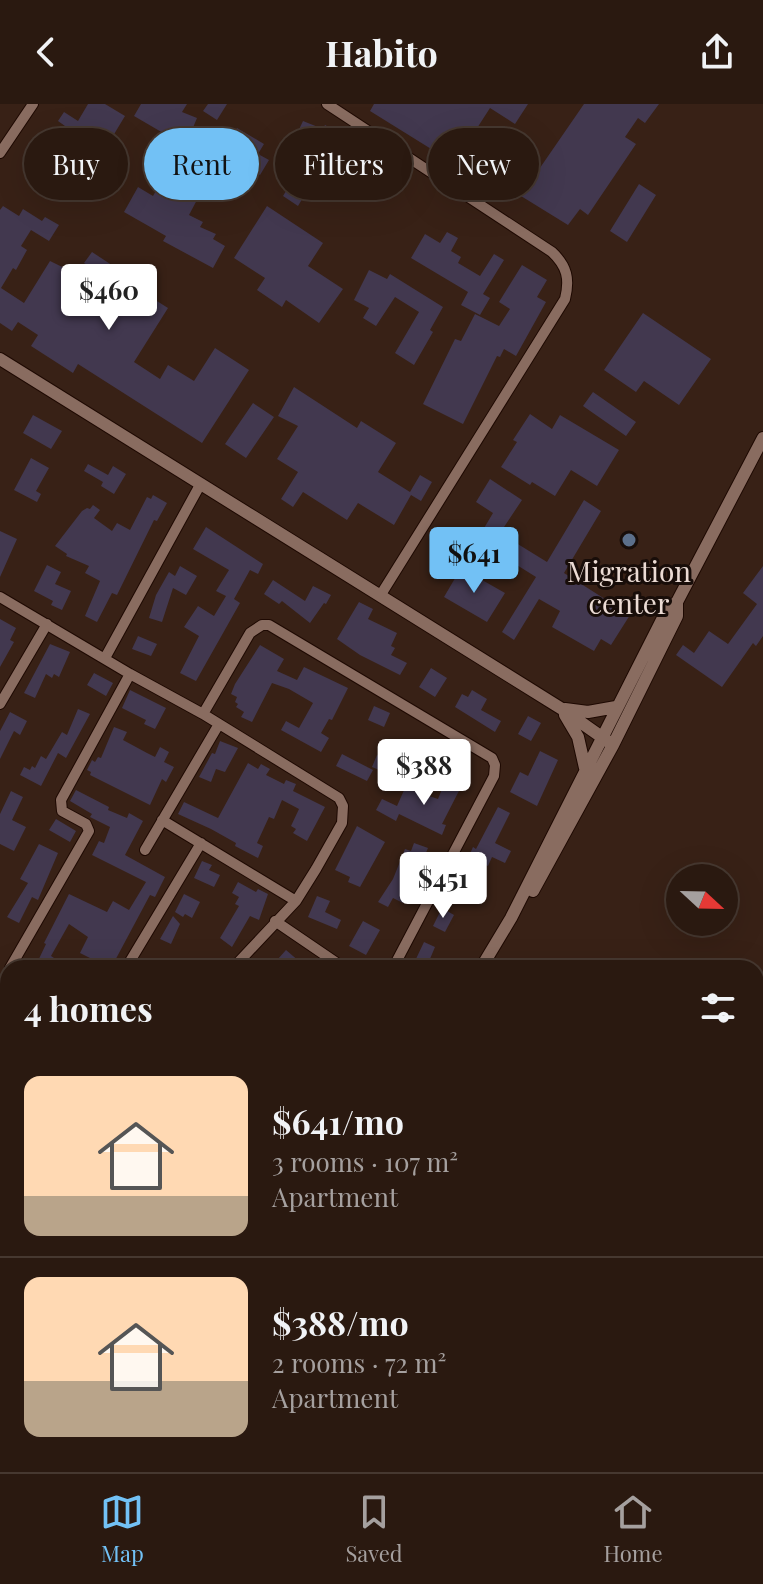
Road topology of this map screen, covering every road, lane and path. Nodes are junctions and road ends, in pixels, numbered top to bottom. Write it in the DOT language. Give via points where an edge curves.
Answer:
graph roads {
  1 [pos="33,104"];
  2 [pos="327,104"];
  3 [pos="0,153"];
  4 [pos="0,359"];
  5 [pos="763,438"];
  6 [pos="200,485"];
  7 [pos="380,596"];
  8 [pos="0,597"];
  9 [pos="677,602"];
  10 [pos="47,624"];
  11 [pos="105,658"];
  12 [pos="130,674"];
  13 [pos="0,704"];
  14 [pos="616,707"];
  15 [pos="562,709"];
  16 [pos="203,714"];
  17 [pos="219,724"];
  18 [pos="601,737"];
  19 [pos="613,745"];
  20 [pos="586,768"];
  21 [pos="162,820"];
  22 [pos="201,843"];
  23 [pos="145,850"];
  24 [pos="296,901"];
  25 [pos="511,918"];
  26 [pos="275,921"];
  27 [pos="14,960"];
  28 [pos="131,960"];
  29 [pos="240,960"];
  30 [pos="332,960"];
  31 [pos="397,960"];
  32 [pos="486,960"];
  1 -- 3 [label="street"];
  2 -- 7 [label="street" via="552,252 567,273 565,299"];
  4 -- 6 [label="street"];
  5 -- 9 [label="street"];
  6 -- 7 [label="street"];
  6 -- 11 [label="street"];
  7 -- 15 [label="street"];
  8 -- 10 [label="street"];
  9 -- 14 [label="street" via="667,610"];
  9 -- 19 [label="street" via="677,616"];
  10 -- 11 [label="street"];
  10 -- 13 [label="street"];
  11 -- 12 [label="street"];
  12 -- 16 [label="street"];
  12 -- 27 [label="street" via="60,803 62,811 89,831"];
  14 -- 15 [label="street"];
  14 -- 18 [label="street"];
  15 -- 18 [label="street"];
  15 -- 20 [label="street" via="578,737"];
  16 -- 17 [label="street"];
  16 -- 31 [label="street" via="250,633 269,625 492,758 494,776"];
  17 -- 21 [label="street"];
  17 -- 24 [label="street" via="333,792 343,806 337,834"];
  18 -- 19 [label="street"];
  18 -- 20 [label="street"];
  19 -- 25 [label="street" via="527,903"];
  20 -- 25 [label="street"];
  21 -- 22 [label="street"];
  21 -- 23 [label="street"];
  22 -- 24 [label="street"];
  22 -- 28 [label="street"];
  24 -- 26 [label="street"];
  25 -- 32 [label="street"];
  26 -- 29 [label="street"];
  26 -- 30 [label="street"];
}
